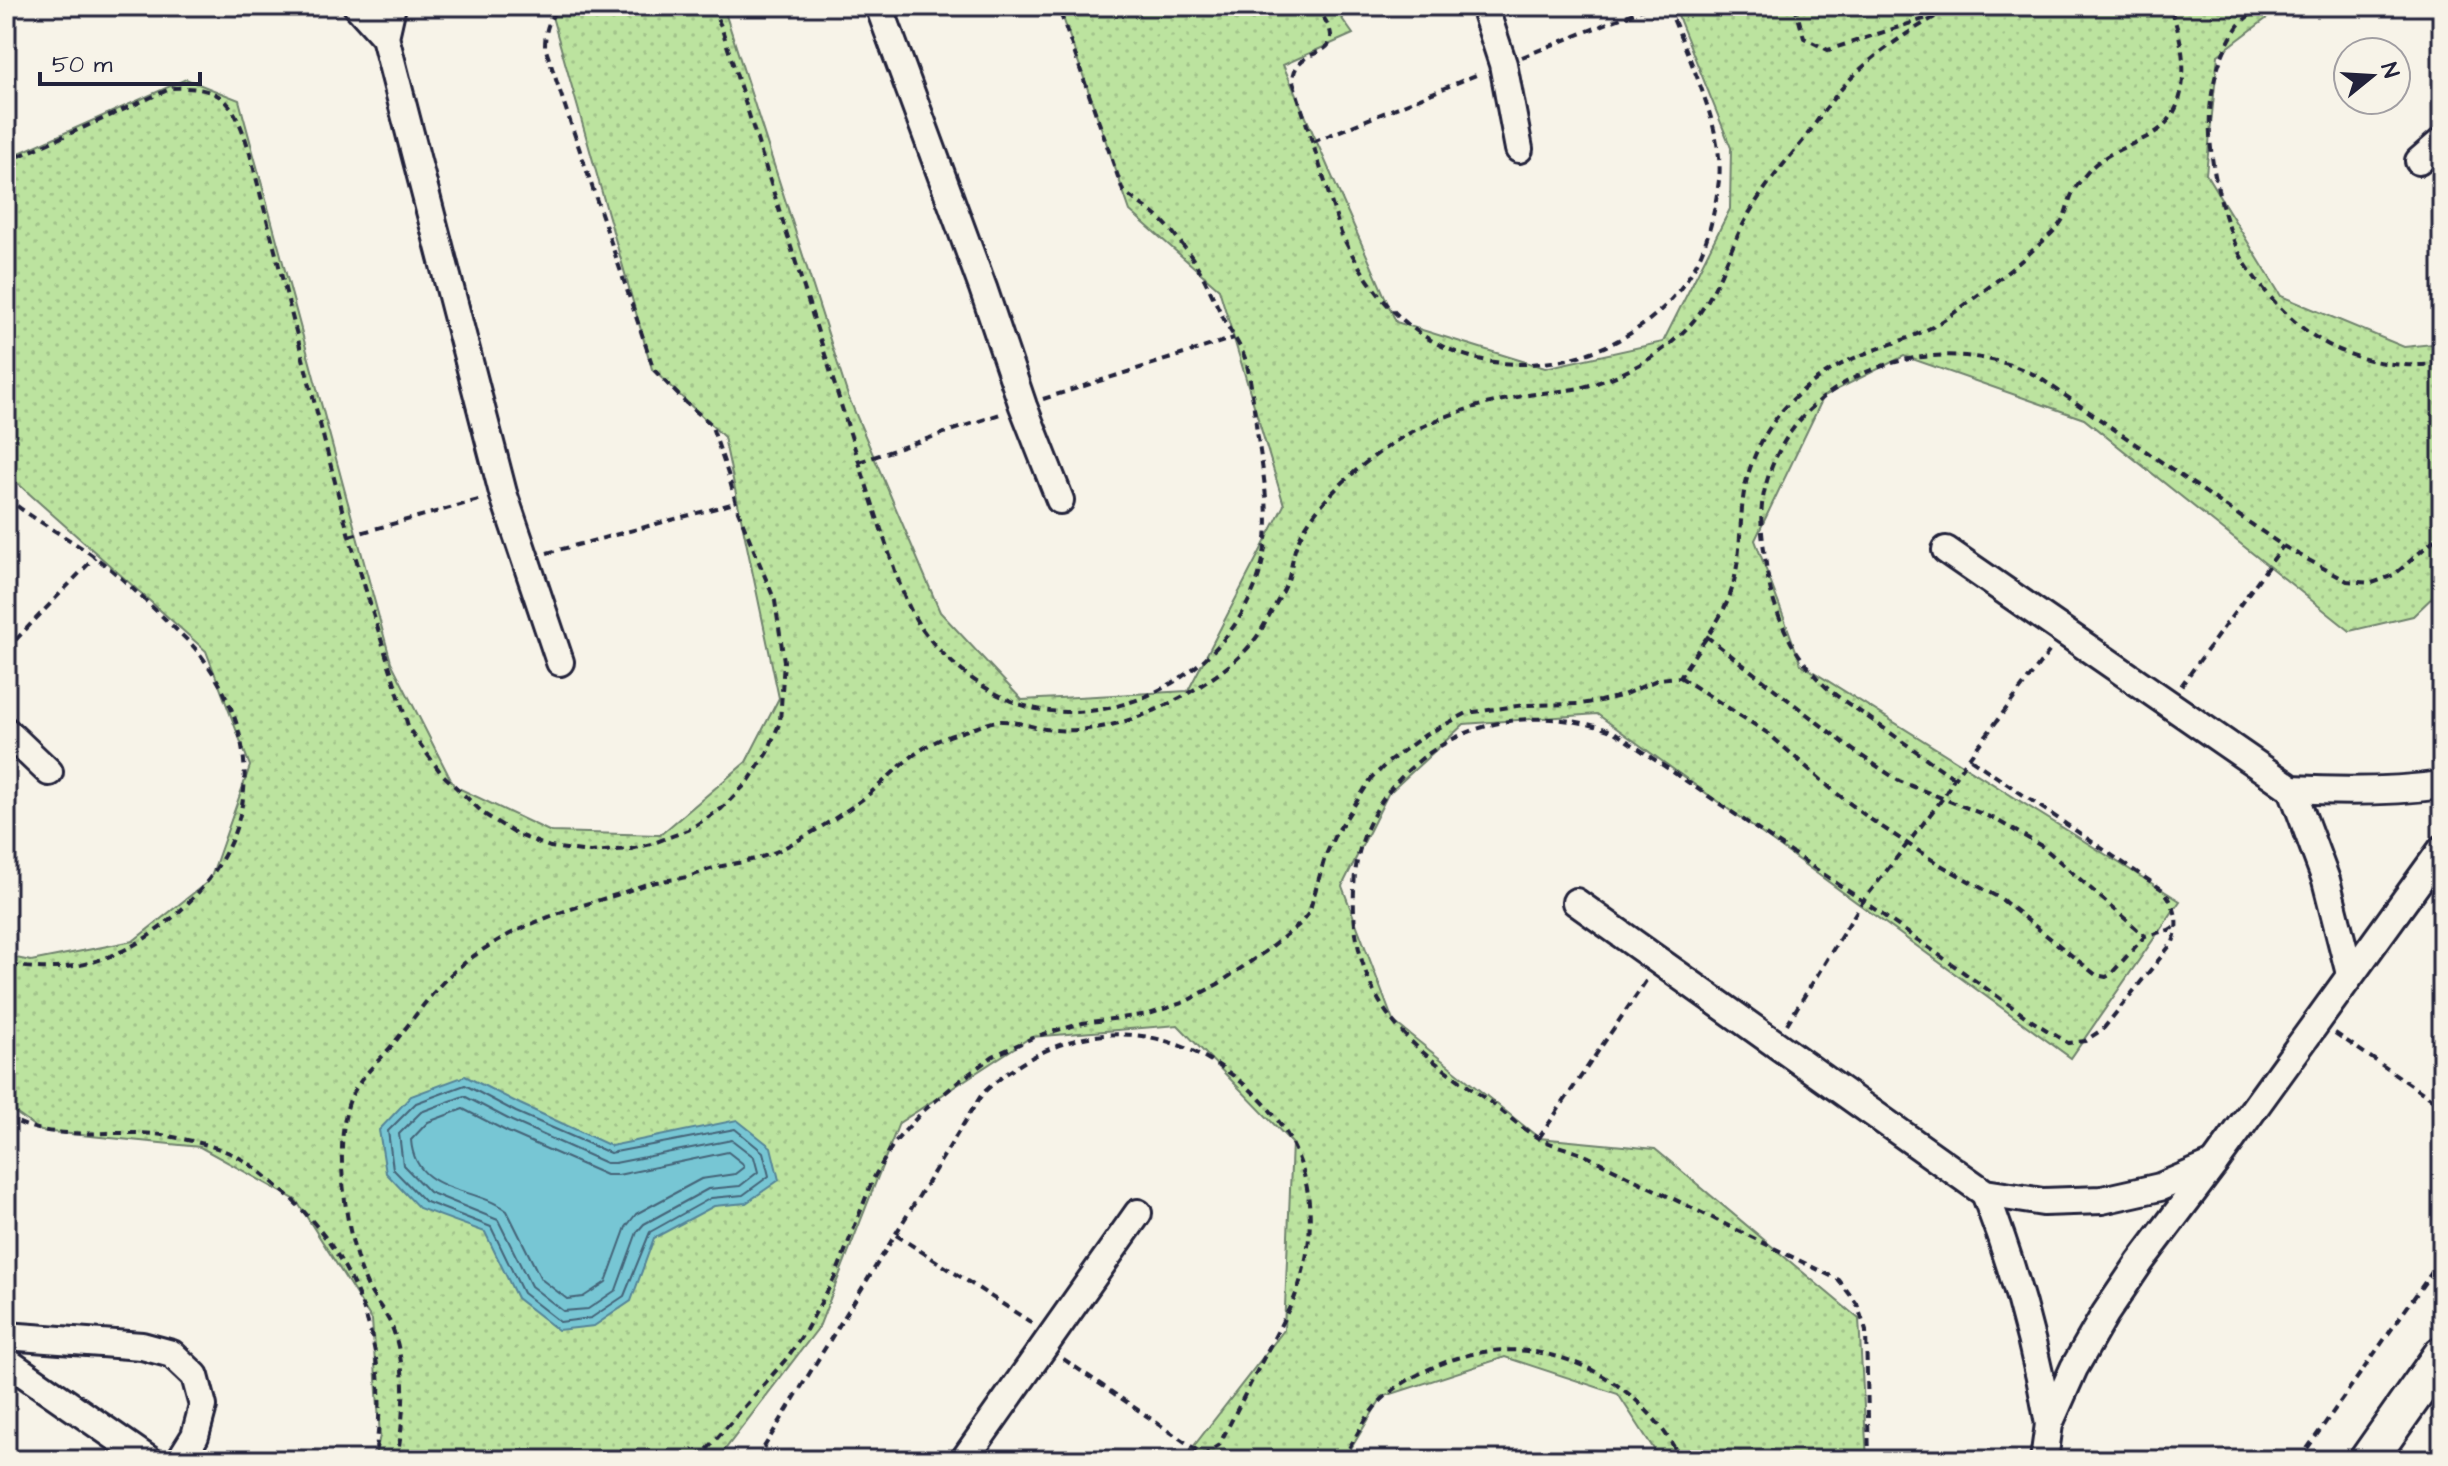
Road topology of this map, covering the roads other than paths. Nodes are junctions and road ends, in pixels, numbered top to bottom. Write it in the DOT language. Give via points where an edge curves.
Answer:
graph roads {
  1 [pos="357,6"];
  2 [pos="392,6"];
  3 [pos="879,6"];
  4 [pos="1484,6"];
  5 [pos="385,37"];
  6 [pos="2442,141"];
  7 [pos="1519,149"];
  8 [pos="2419,161"];
  9 [pos="1060,500"];
  10 [pos="1946,550"];
  11 [pos="560,662"];
  12 [pos="6,731"];
  13 [pos="49,772"];
  14 [pos="2442,785"];
  15 [pos="2292,789"];
  16 [pos="2442,849"];
  17 [pos="1576,902"];
  18 [pos="2350,974"];
  19 [pos="2214,1164"];
  20 [pos="1985,1193"];
  21 [pos="1138,1213"];
  22 [pos="6,1336"];
  23 [pos="2442,1355"];
  24 [pos="6,1361"];
  25 [pos="2049,1424"];
  26 [pos="149,1460"];
  27 [pos="180,1460"];
  28 [pos="964,1460"];
  29 [pos="2044,1460"];
  30 [pos="2368,1460"];
  1 -- 5 [label="street"];
  2 -- 5 [label="street"];
  3 -- 9 [label="street"];
  4 -- 7 [label="street" via="1503,64"];
  5 -- 11 [label="street" via="503,493"];
  6 -- 8 [label="street"];
  10 -- 15 [label="street"];
  12 -- 13 [label="street"];
  14 -- 15 [label="street" via="2396,791"];
  15 -- 18 [label="street" via="2326,880"];
  16 -- 18 [label="street"];
  17 -- 20 [label="street"];
  18 -- 19 [label="street"];
  19 -- 20 [label="street" via="2160,1187 2102,1200 2043,1202"];
  19 -- 25 [label="street" via="2105,1314"];
  20 -- 25 [label="street" via="2018,1283"];
  21 -- 28 [label="street"];
  22 -- 27 [label="street" via="142,1346 172,1354 195,1376 203,1406 195,1436"];
  23 -- 30 [label="main road"];
  24 -- 26 [label="street"];
  25 -- 29 [label="street"];
}
